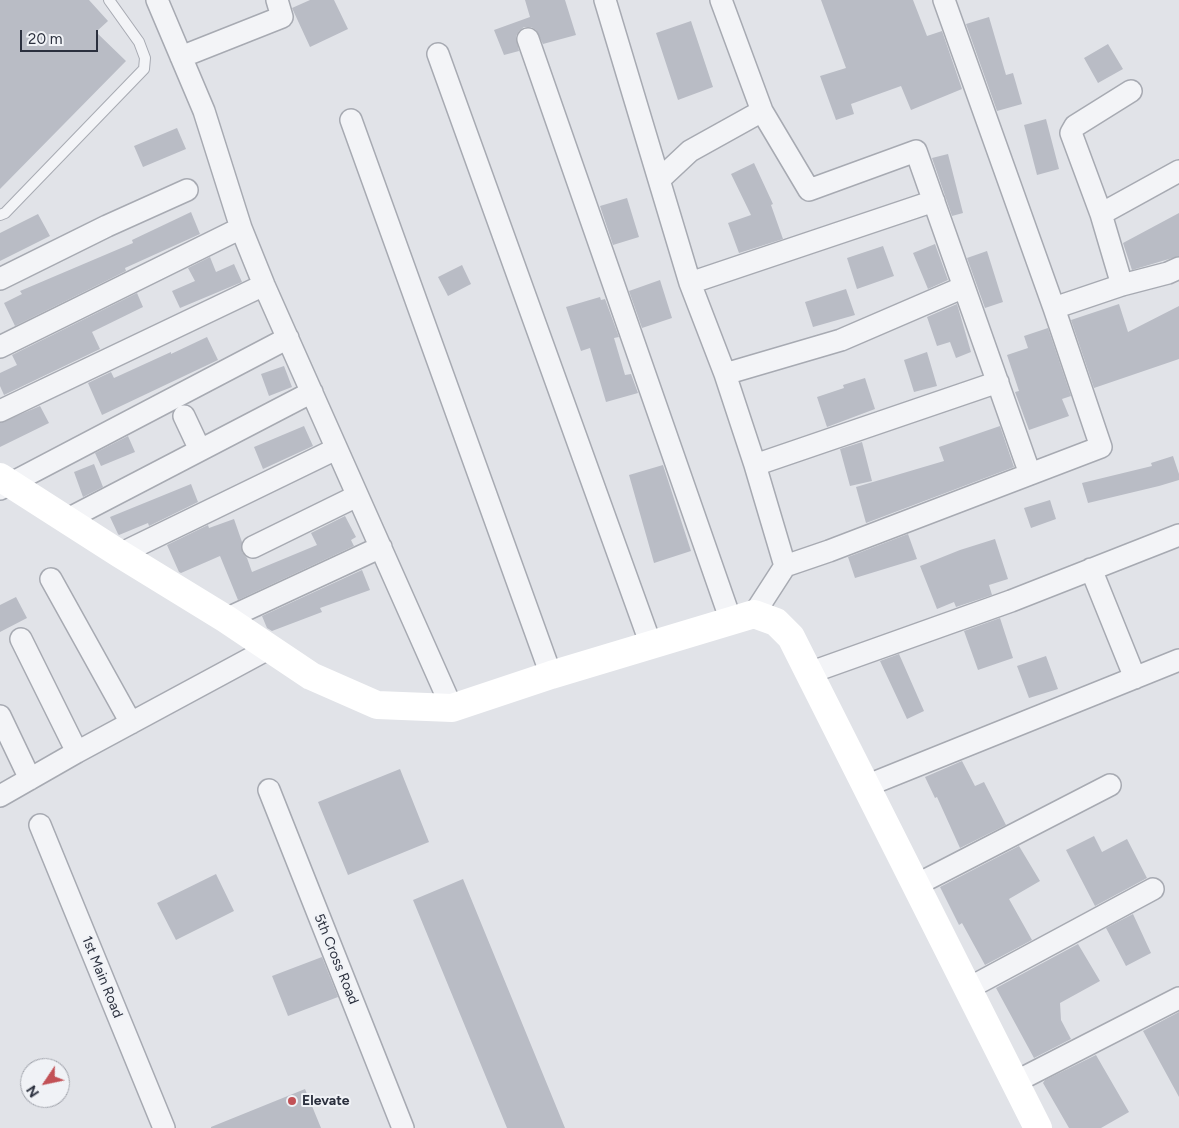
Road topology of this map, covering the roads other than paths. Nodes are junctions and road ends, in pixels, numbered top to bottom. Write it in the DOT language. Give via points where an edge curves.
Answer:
graph roads {
  1 [pos="110,0"];
  2 [pos="157,0"];
  3 [pos="277,0"];
  4 [pos="605,0"];
  5 [pos="721,0"];
  6 [pos="944,0"];
  7 [pos="528,39"];
  8 [pos="438,54"];
  9 [pos="180,57"];
  10 [pos="1131,91"];
  11 [pos="762,112"];
  12 [pos="351,120"];
  13 [pos="1179,171"];
  14 [pos="659,180"];
  15 [pos="187,190"];
  16 [pos="934,201"];
  17 [pos="1101,214"];
  18 [pos="0,215"];
  19 [pos="241,228"];
  20 [pos="1175,276"];
  21 [pos="0,279"];
  22 [pos="690,283"];
  23 [pos="1122,284"];
  24 [pos="264,285"];
  25 [pos="964,287"];
  26 [pos="1054,308"];
  27 [pos="288,338"];
  28 [pos="0,347"];
  29 [pos="725,374"];
  30 [pos="998,382"];
  31 [pos="312,392"];
  32 [pos="0,411"];
  33 [pos="184,416"];
  34 [pos="336,449"];
  35 [pos="200,450"];
  36 [pos="755,465"];
  37 [pos="1030,474"];
  38 [pos="3,483"];
  39 [pos="357,496"];
  40 [pos="66,520"];
  41 [pos="1179,535"];
  42 [pos="253,547"];
  43 [pos="381,547"];
  44 [pos="120,554"];
  45 [pos="785,566"];
  46 [pos="1091,569"];
  47 [pos="51,580"];
  48 [pos="743,618"];
  49 [pos="226,619"];
  50 [pos="21,639"];
  51 [pos="651,645"];
  52 [pos="268,649"];
  53 [pos="1179,660"];
  54 [pos="809,673"];
  55 [pos="551,675"];
  56 [pos="1134,678"];
  57 [pos="452,708"];
  58 [pos="0,716"];
  59 [pos="131,723"];
  60 [pos="77,752"];
  61 [pos="30,779"];
  62 [pos="1110,785"];
  63 [pos="866,786"];
  64 [pos="269,790"];
  65 [pos="0,796"];
  66 [pos="40,825"];
  67 [pos="916,885"];
  68 [pos="1153,890"];
  69 [pos="968,988"];
  70 [pos="1179,998"];
  71 [pos="1015,1082"];
  72 [pos="164,1128"];
  73 [pos="403,1128"];
  74 [pos="1038,1128"];
  1 -- 18 [label="lane" via="139,42 145,58 144,69"];
  2 -- 9 [label="street"];
  3 -- 9 [label="street" via="282,17"];
  4 -- 14 [label="street"];
  5 -- 11 [label="street"];
  6 -- 26 [label="street"];
  7 -- 48 [label="street"];
  8 -- 51 [label="street"];
  9 -- 19 [label="street" via="204,111"];
  10 -- 17 [label="street" via="1075,126 1071,133"];
  11 -- 14 [label="street" via="690,151"];
  11 -- 16 [label="street" via="809,190 916,151"];
  12 -- 55 [label="street"];
  13 -- 17 [label="street"];
  14 -- 22 [label="street"];
  15 -- 21 [label="street"];
  16 -- 22 [label="street"];
  16 -- 25 [label="street"];
  17 -- 23 [label="street"];
  19 -- 24 [label="street"];
  19 -- 28 [label="street"];
  20 -- 23 [label="street"];
  22 -- 29 [label="street"];
  23 -- 26 [label="street"];
  24 -- 27 [label="street"];
  24 -- 32 [label="street"];
  25 -- 29 [label="street" via="841,340"];
  25 -- 30 [label="street"];
  26 -- 37 [label="street" via="1101,447"];
  27 -- 31 [label="street"];
  27 -- 38 [label="street"];
  29 -- 36 [label="street"];
  30 -- 36 [label="street"];
  30 -- 37 [label="street"];
  31 -- 34 [label="street"];
  31 -- 35 [label="street"];
  33 -- 35 [label="street"];
  34 -- 39 [label="street"];
  34 -- 44 [label="street"];
  35 -- 40 [label="street"];
  36 -- 45 [label="street"];
  37 -- 45 [label="street"];
  38 -- 40 [label="street"];
  39 -- 42 [label="street"];
  39 -- 43 [label="street"];
  40 -- 44 [label="street"];
  41 -- 46 [label="street"];
  43 -- 49 [label="street"];
  43 -- 57 [label="street"];
  44 -- 49 [label="street"];
  45 -- 48 [label="street"];
  46 -- 54 [label="street"];
  46 -- 56 [label="street"];
  47 -- 59 [label="street"];
  48 -- 51 [label="street"];
  48 -- 54 [label="street" via="776,622 791,637"];
  49 -- 52 [label="street"];
  50 -- 60 [label="street"];
  51 -- 55 [label="street"];
  52 -- 57 [label="street" via="311,676 377,705"];
  52 -- 59 [label="street"];
  53 -- 56 [label="street"];
  54 -- 63 [label="street"];
  55 -- 57 [label="street"];
  56 -- 63 [label="street"];
  58 -- 61 [label="street"];
  59 -- 60 [label="street"];
  60 -- 61 [label="street"];
  61 -- 65 [label="street"];
  62 -- 67 [label="street"];
  63 -- 67 [label="street"];
  64 -- 73 [label="street, 5th Cross Road"];
  66 -- 72 [label="street, 1st Main Road"];
  67 -- 69 [label="street"];
  68 -- 69 [label="street"];
  69 -- 71 [label="street"];
  70 -- 71 [label="street"];
  71 -- 74 [label="street"];
}
